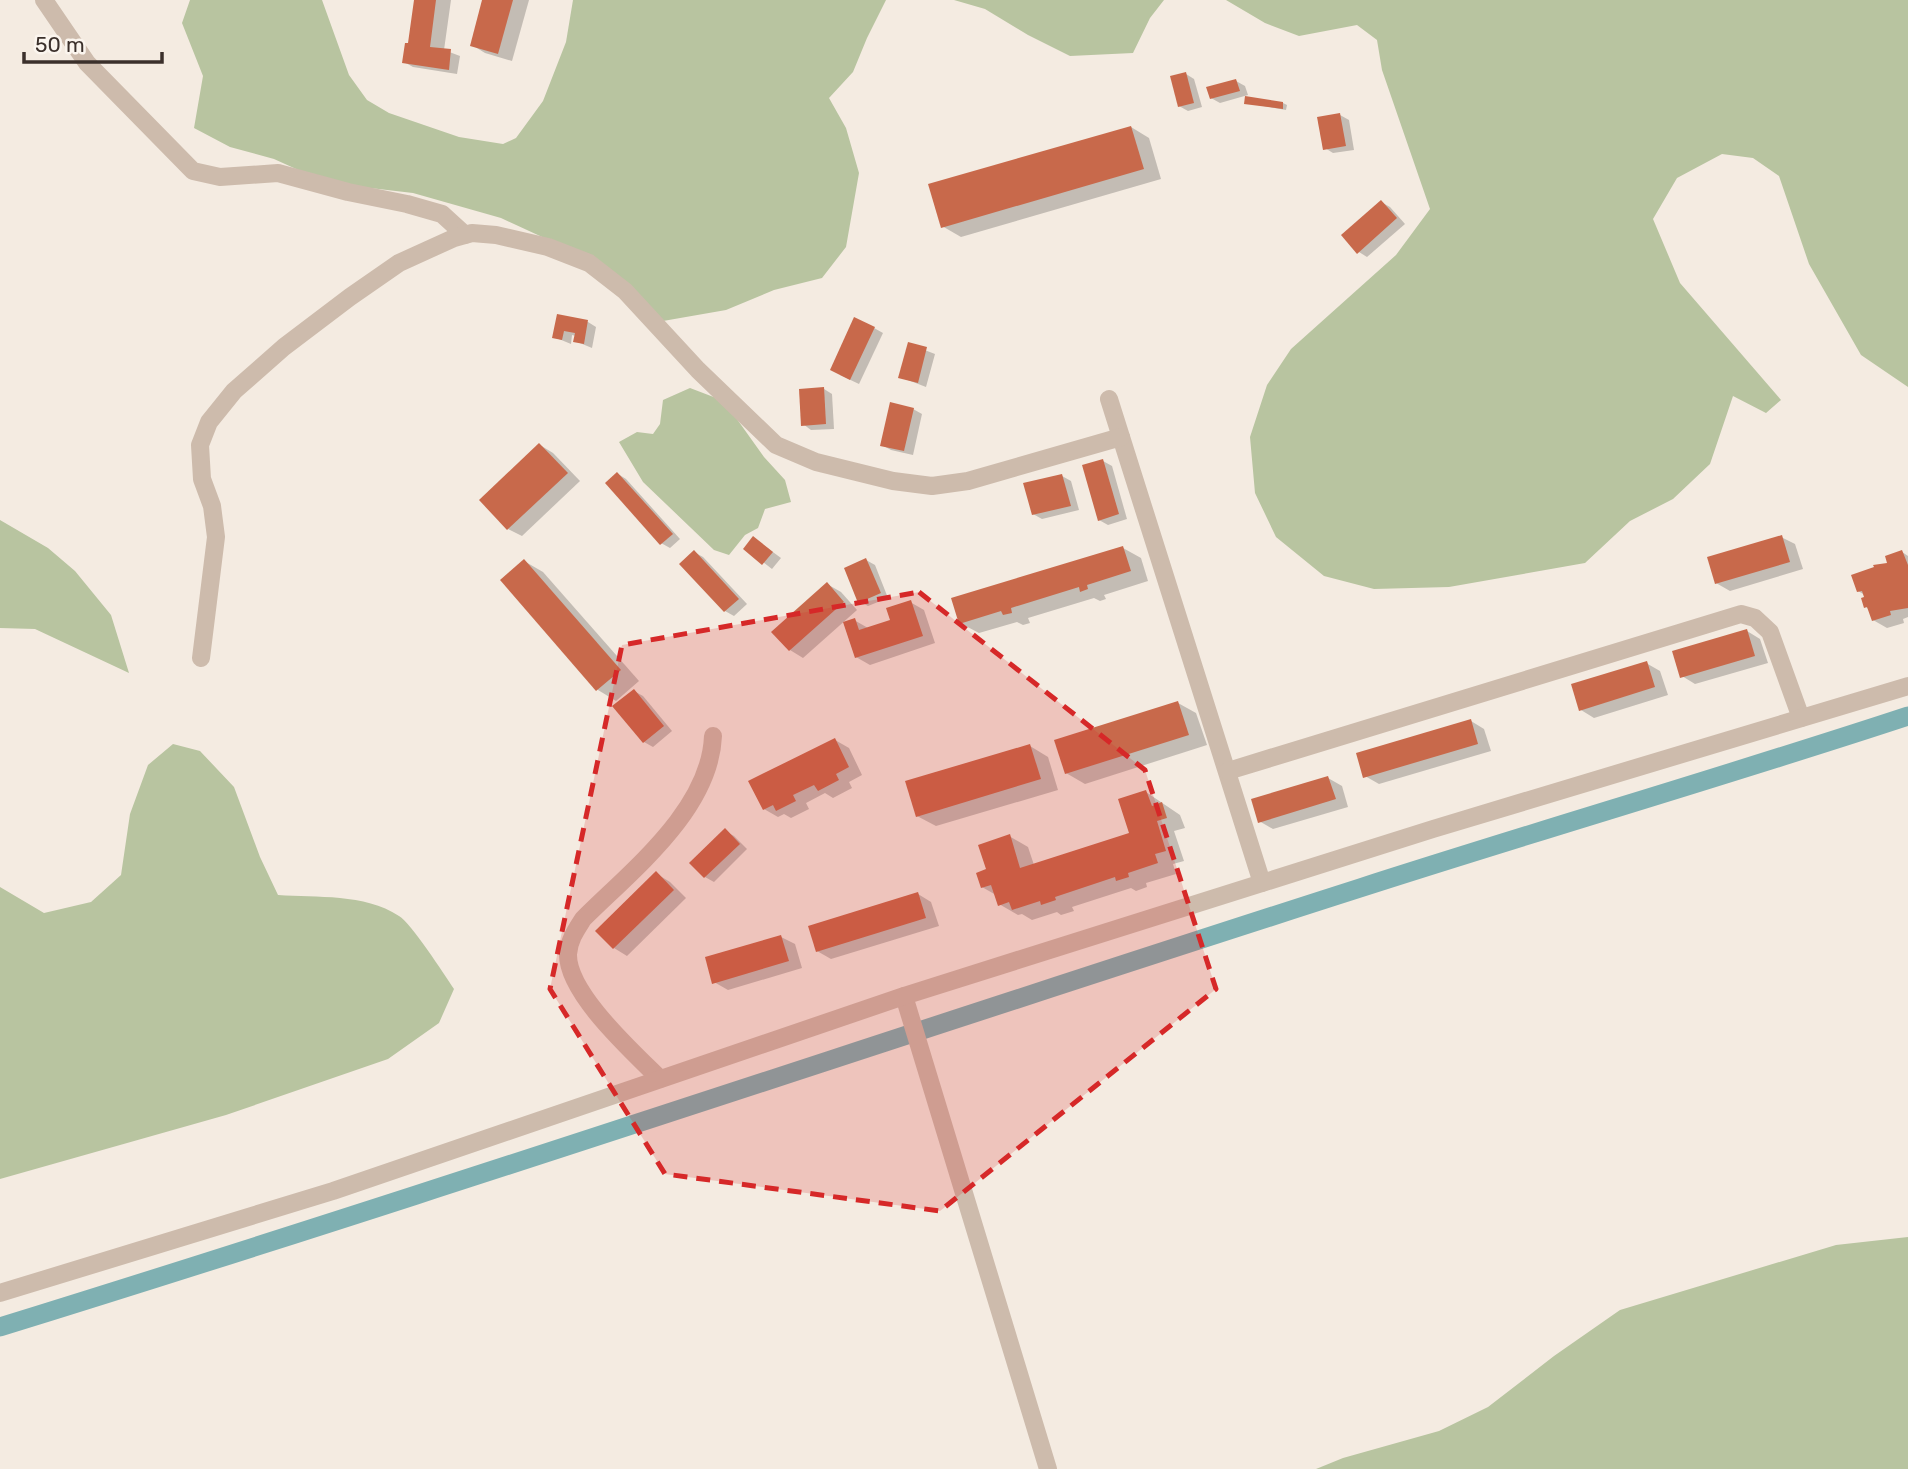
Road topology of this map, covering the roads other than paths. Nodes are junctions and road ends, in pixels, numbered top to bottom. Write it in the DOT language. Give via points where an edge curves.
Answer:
graph roads {
  1 [pos="44,0"];
  2 [pos="465,235"];
  3 [pos="1108,399"];
  4 [pos="1121,437"];
  5 [pos="201,658"];
  6 [pos="1908,686"];
  7 [pos="1801,718"];
  8 [pos="713,736"];
  9 [pos="1228,771"];
  10 [pos="1262,883"];
  11 [pos="906,1001"];
  12 [pos="660,1079"];
  13 [pos="0,1293"];
  14 [pos="1048,1469"];
  1 -- 2 [label="street" via="87,63 192,171 220,177 278,173 442,214"];
  2 -- 4 [label="street" via="496,235 548,247 589,263 625,291 776,445 816,462 932,486 968,481"];
  2 -- 5 [label="street" via="399,263 350,297 234,391 209,422 200,445 202,479 216,537"];
  3 -- 4 [label="street"];
  4 -- 9 [label="street"];
  6 -- 7 [label="street"];
  7 -- 9 [label="street" via="1770,632 1755,618 1741,614"];
  7 -- 10 [label="street"];
  8 -- 12 [label="street" via="708,768 689,805 583,919 573,933 568,954 577,985 619,1038"];
  9 -- 10 [label="street"];
  10 -- 11 [label="street"];
  11 -- 12 [label="street"];
  11 -- 14 [label="street"];
  12 -- 13 [label="street" via="333,1191"];
}
